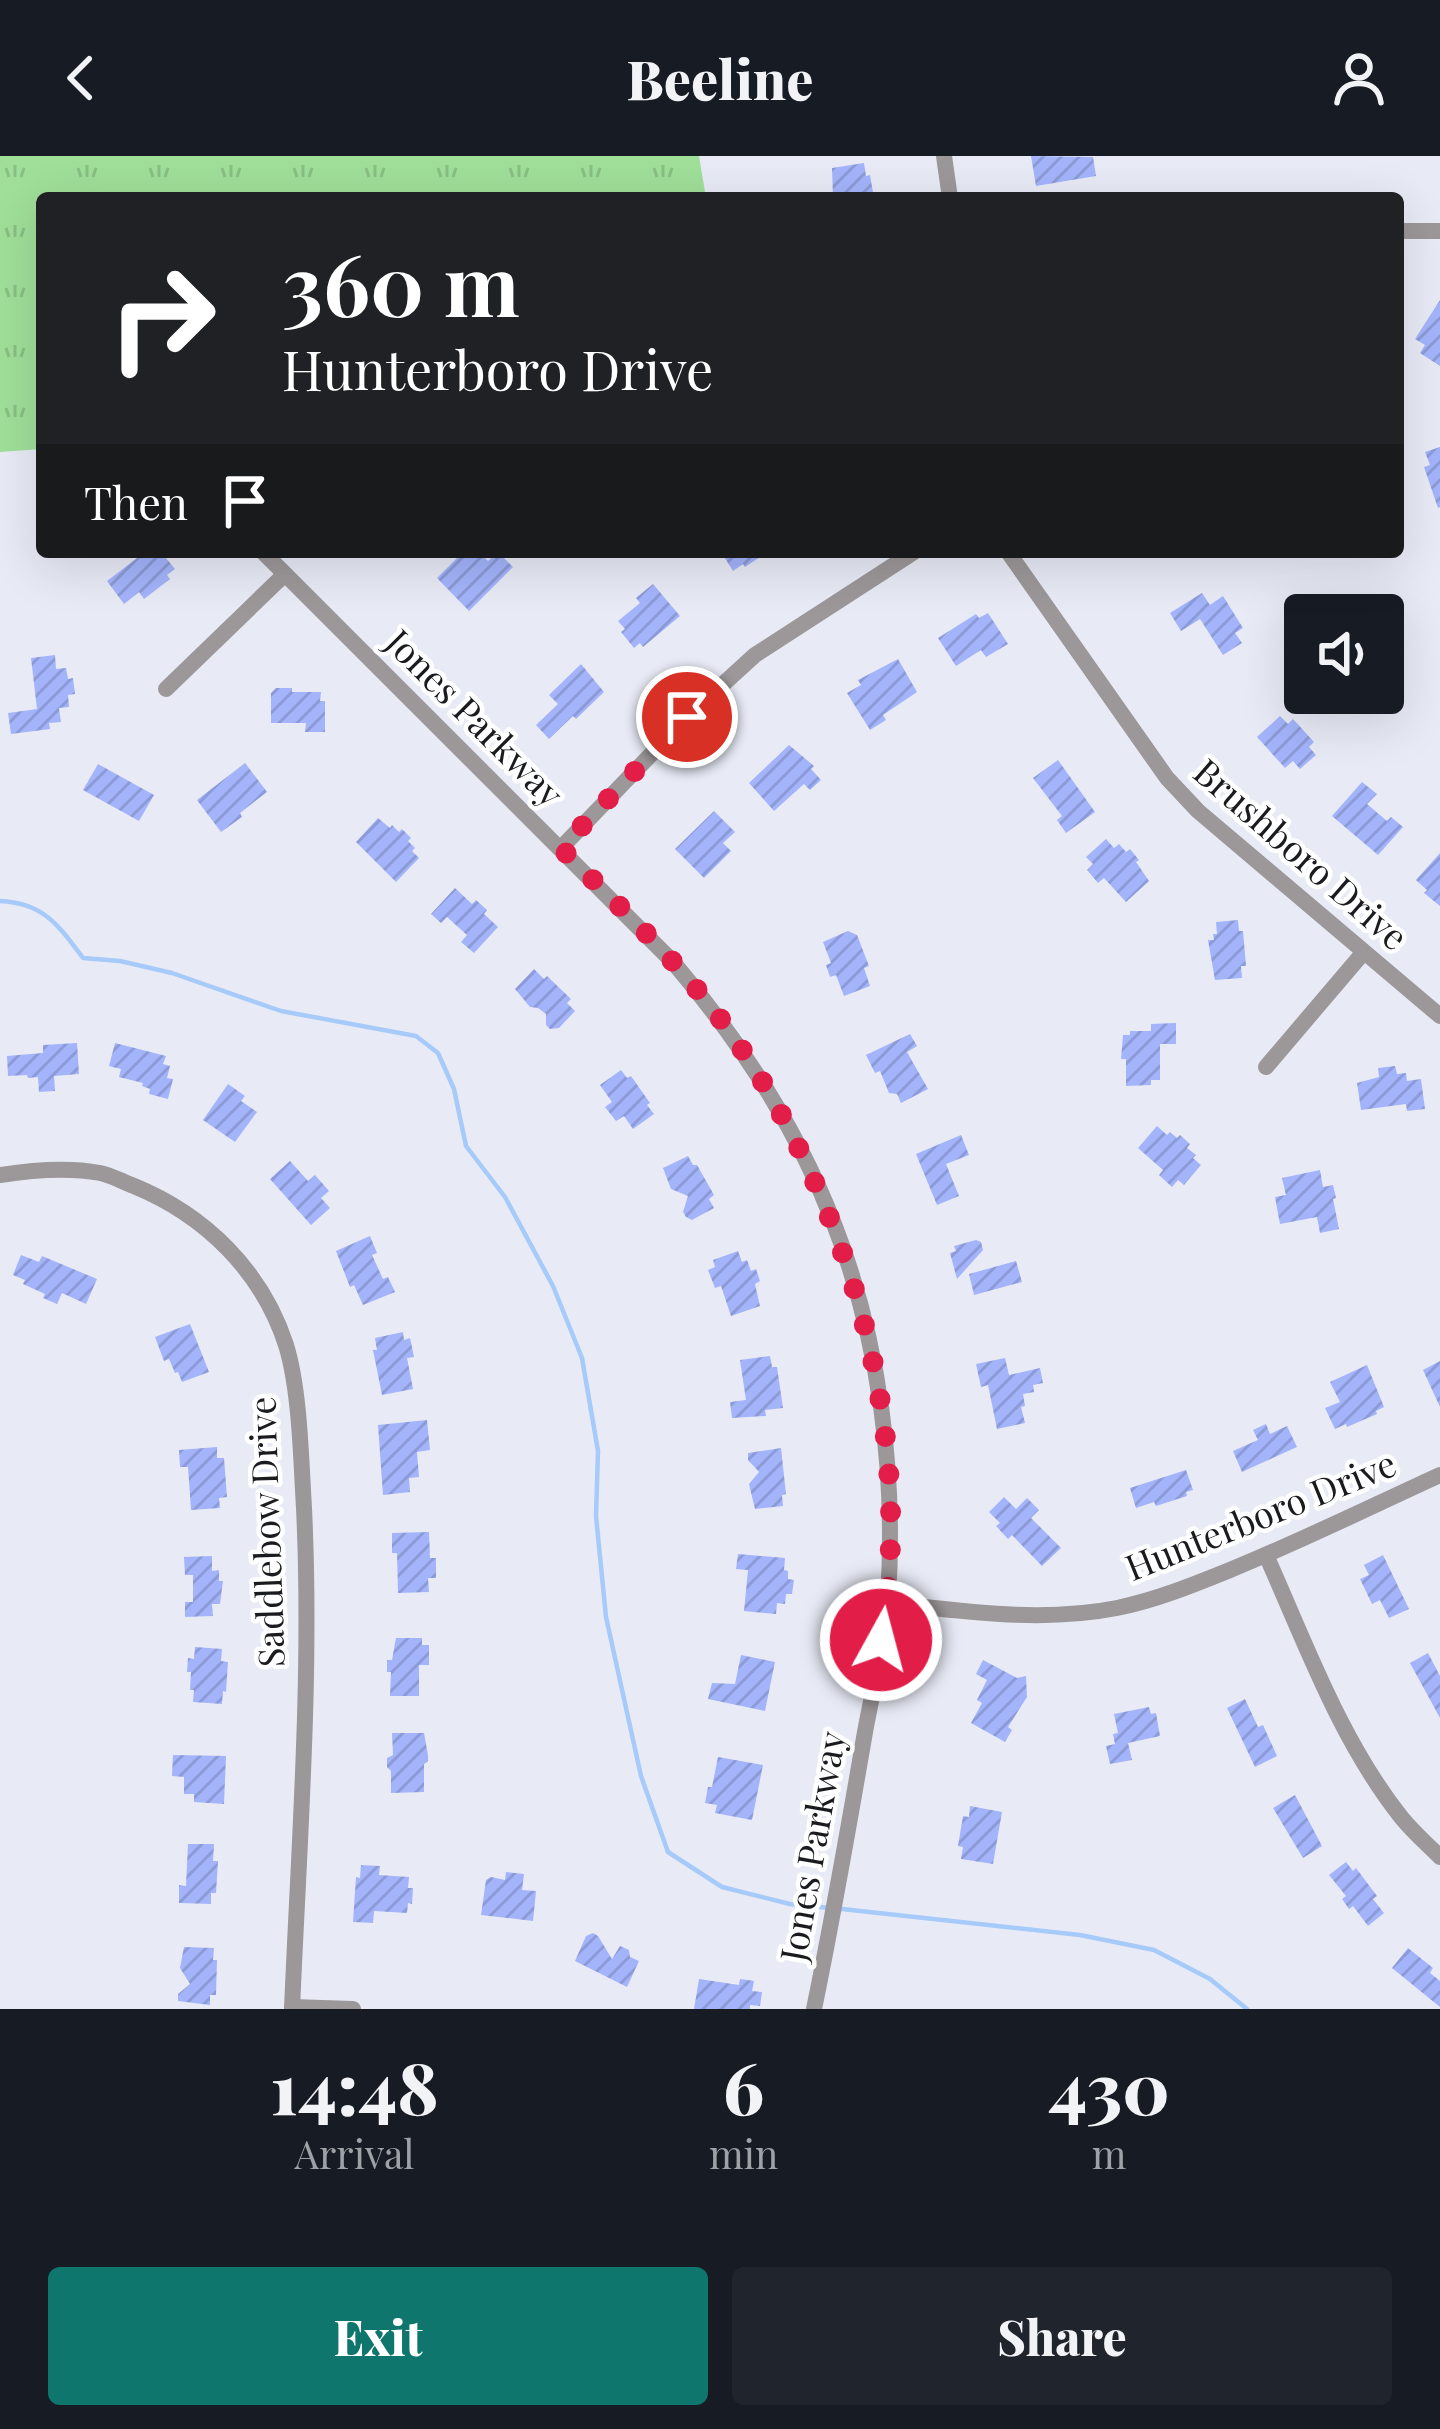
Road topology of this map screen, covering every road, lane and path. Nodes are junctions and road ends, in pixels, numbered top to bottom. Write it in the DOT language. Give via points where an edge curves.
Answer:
graph roads {
  1 [pos="944,156"];
  2 [pos="949,192"];
  3 [pos="1404,231"];
  4 [pos="1440,231"];
  5 [pos="269,558"];
  6 [pos="905,558"];
  7 [pos="1012,558"];
  8 [pos="285,574"];
  9 [pos="166,689"];
  10 [pos="561,848"];
  11 [pos="1363,953"];
  12 [pos="1440,1016"];
  13 [pos="1266,1067"];
  14 [pos="0,1175"];
  15 [pos="1440,1474"];
  16 [pos="1266,1555"];
  17 [pos="888,1603"];
  18 [pos="1440,1857"];
  19 [pos="292,2008"];
  20 [pos="353,2009"];
  21 [pos="814,2009"];
  1 -- 2 [label="street"];
  3 -- 4 [label="street"];
  5 -- 8 [label="street, Jones Parkway"];
  6 -- 10 [label="street" via="755,655"];
  7 -- 11 [label="street, Brushboro Drive" via="1167,778"];
  8 -- 9 [label="street"];
  8 -- 10 [label="street, Jones Parkway"];
  10 -- 17 [label="street, Jones Parkway" via="723,1022 834,1223 884,1432"];
  11 -- 12 [label="street, Brushboro Drive"];
  11 -- 13 [label="street"];
  14 -- 19 [label="street, Saddlebow Drive" via="101,1173 160,1197 208,1227 251,1276 287,1348 308,1587"];
  15 -- 16 [label="street, Hunterboro Drive"];
  16 -- 17 [label="street, Hunterboro Drive" via="1117,1608 1046,1616"];
  16 -- 18 [label="street" via="1372,1778"];
  17 -- 21 [label="street, Jones Parkway"];
  19 -- 20 [label="street"];
}
